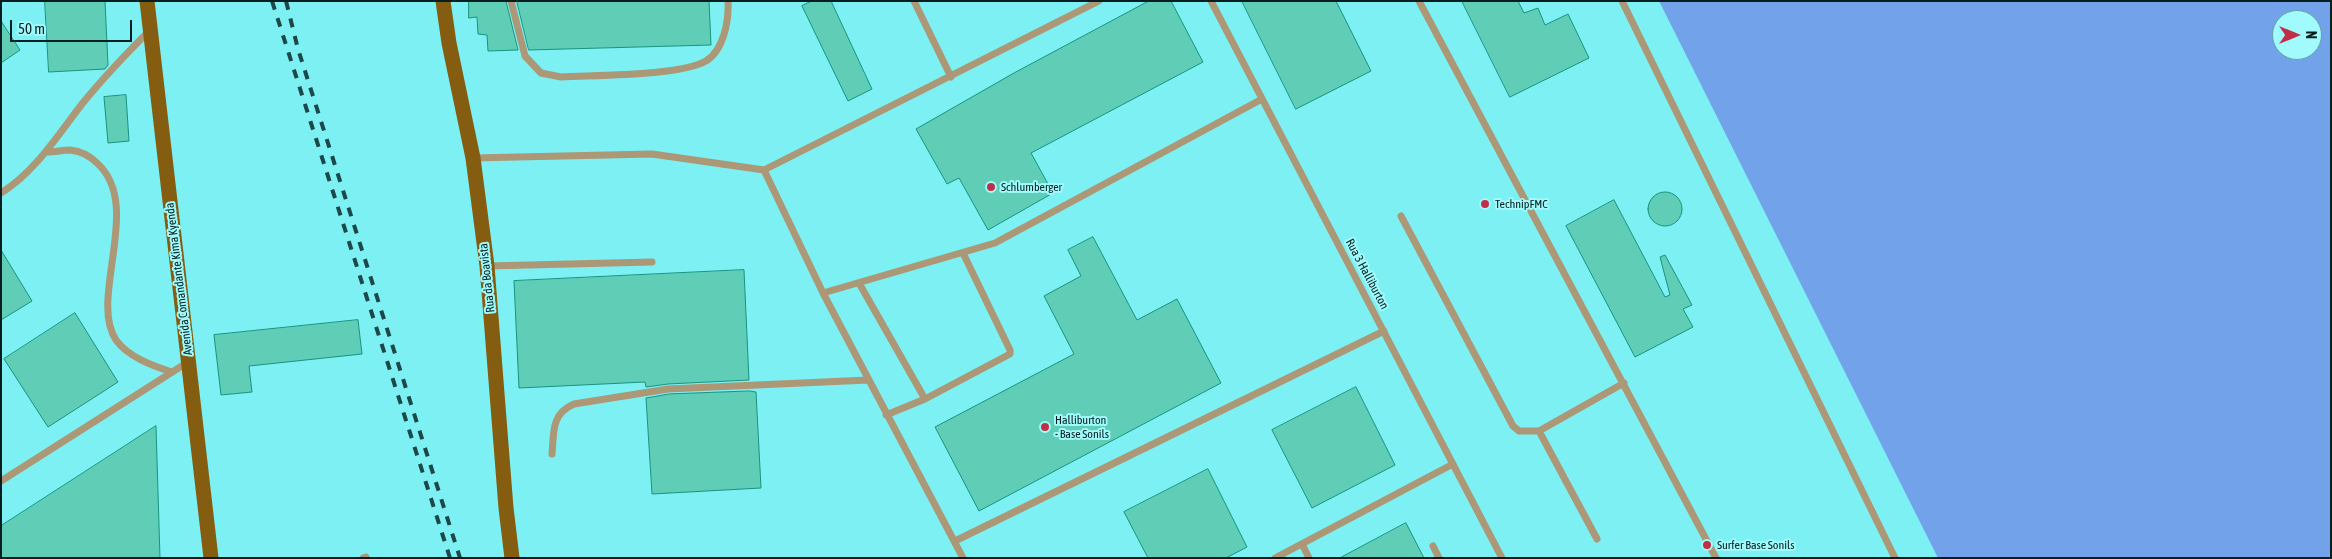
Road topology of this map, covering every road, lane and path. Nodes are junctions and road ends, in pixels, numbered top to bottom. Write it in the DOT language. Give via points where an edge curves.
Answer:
graph roads {
  1 [pos="147,1"];
  2 [pos="443,1"];
  3 [pos="511,1"];
  4 [pos="728,1"];
  5 [pos="914,1"];
  6 [pos="1099,1"];
  7 [pos="1211,1"];
  8 [pos="1419,1"];
  9 [pos="1622,1"];
  10 [pos="150,30"];
  11 [pos="951,77"];
  12 [pos="1262,99"];
  13 [pos="47,152"];
  14 [pos="473,158"];
  15 [pos="764,170"];
  16 [pos="1,193"];
  17 [pos="1402,216"];
  18 [pos="963,253"];
  19 [pos="652,262"];
  20 [pos="487,266"];
  21 [pos="859,283"];
  22 [pos="823,293"];
  23 [pos="1384,331"];
  24 [pos="189,362"];
  25 [pos="172,372"];
  26 [pos="868,380"];
  27 [pos="1624,383"];
  28 [pos="925,399"];
  29 [pos="886,415"];
  30 [pos="1539,432"];
  31 [pos="552,454"];
  32 [pos="1453,464"];
  33 [pos="1,481"];
  34 [pos="1597,539"];
  35 [pos="955,541"];
  36 [pos="1302,544"];
  37 [pos="1433,546"];
  38 [pos="210,558"];
  39 [pos="512,558"];
  40 [pos="963,558"];
  41 [pos="1275,558"];
  42 [pos="1309,558"];
  43 [pos="1439,558"];
  44 [pos="1502,558"];
  45 [pos="1716,558"];
  46 [pos="1895,558"];
  1 -- 10 [label="main road, Avenida Comandante Kima Kyenda"];
  2 -- 14 [label="main road, Rua da Boavista"];
  3 -- 4 [label="lane" via="525,56 541,73 561,77 686,69 708,60 726,29"];
  5 -- 11 [label="lane"];
  6 -- 11 [label="lane"];
  7 -- 12 [label="lane, Rua 3 Halliburton"];
  8 -- 27 [label="lane"];
  9 -- 46 [label="lane"];
  10 -- 13 [label="lane" via="88,97"];
  10 -- 24 [label="main road, Avenida Comandante Kima Kyenda"];
  11 -- 15 [label="lane"];
  12 -- 18 [label="lane" via="995,243"];
  12 -- 23 [label="lane, Rua 3 Halliburton"];
  13 -- 16 [label="lane"];
  13 -- 25 [label="lane" via="71,150 89,156 105,170 113,189 117,229 108,303 109,323 116,340 130,353"];
  14 -- 15 [label="lane" via="652,154"];
  14 -- 20 [label="main road, Rua da Boavista"];
  15 -- 22 [label="lane"];
  17 -- 30 [label="lane" via="1513,426 1519,431"];
  18 -- 21 [label="lane"];
  18 -- 28 [label="lane" via="1010,354"];
  19 -- 20 [label="lane"];
  20 -- 39 [label="main road, Rua da Boavista"];
  21 -- 22 [label="lane"];
  21 -- 28 [label="lane"];
  22 -- 26 [label="lane"];
  23 -- 32 [label="lane, Rua 3 Halliburton"];
  23 -- 35 [label="lane"];
  24 -- 25 [label="lane"];
  24 -- 38 [label="main road, Avenida Comandante Kima Kyenda"];
  25 -- 33 [label="lane"];
  26 -- 29 [label="lane"];
  26 -- 31 [label="lane" via="668,389 574,404 562,409 555,421"];
  27 -- 30 [label="lane"];
  27 -- 45 [label="lane"];
  28 -- 29 [label="lane"];
  29 -- 35 [label="lane"];
  30 -- 34 [label="lane"];
  32 -- 36 [label="lane"];
  32 -- 44 [label="lane, Rua 3 Halliburton"];
  35 -- 40 [label="lane"];
  36 -- 41 [label="lane"];
  36 -- 42 [label="lane"];
  37 -- 43 [label="lane"];
}
